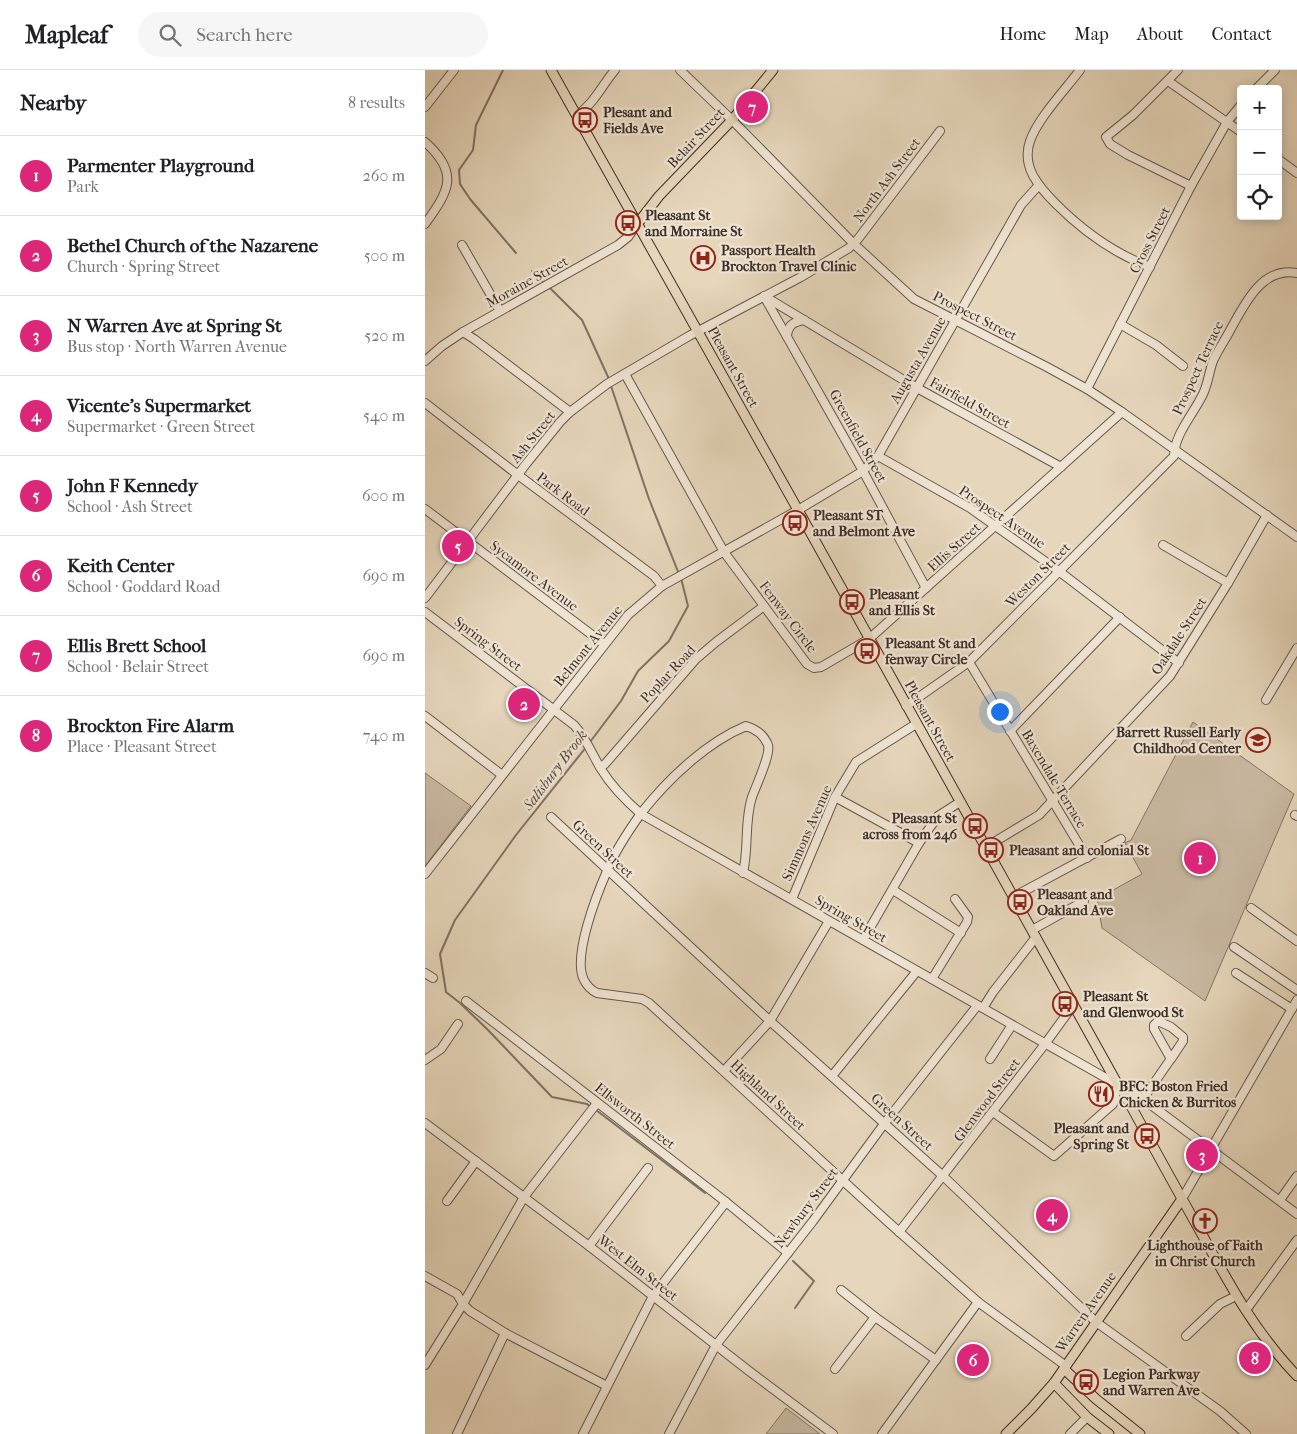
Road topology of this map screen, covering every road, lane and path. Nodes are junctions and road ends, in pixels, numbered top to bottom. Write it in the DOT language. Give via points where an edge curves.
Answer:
graph roads {
  1 [pos="454,70"];
  2 [pos="551,70"];
  3 [pos="615,70"];
  4 [pos="680,70"];
  5 [pos="773,70"];
  6 [pos="1080,70"];
  7 [pos="1177,70"];
  8 [pos="1274,70"];
  9 [pos="1168,81"];
  10 [pos="1260,85"];
  11 [pos="425,107"];
  12 [pos="1237,110"];
  13 [pos="577,115"];
  14 [pos="732,120"];
  15 [pos="1227,122"];
  16 [pos="1238,130"];
  17 [pos="940,131"];
  18 [pos="425,142"];
  19 [pos="1282,162"];
  20 [pos="1297,173"];
  21 [pos="1038,186"];
  22 [pos="1191,186"];
  23 [pos="638,223"];
  24 [pos="425,224"];
  25 [pos="854,244"];
  26 [pos="462,245"];
  27 [pos="1150,266"];
  28 [pos="1297,273"];
  29 [pos="764,296"];
  30 [pos="499,312"];
  31 [pos="804,320"];
  32 [pos="956,320"];
  33 [pos="1120,324"];
  34 [pos="463,332"];
  35 [pos="698,333"];
  36 [pos="787,336"];
  37 [pos="425,361"];
  38 [pos="1183,366"];
  39 [pos="625,374"];
  40 [pos="917,388"];
  41 [pos="1087,389"];
  42 [pos="425,403"];
  43 [pos="570,412"];
  44 [pos="1122,412"];
  45 [pos="1174,449"];
  46 [pos="878,456"];
  47 [pos="1061,468"];
  48 [pos="863,471"];
  49 [pos="517,475"];
  50 [pos="425,509"];
  51 [pos="798,510"];
  52 [pos="1267,515"];
  53 [pos="996,526"];
  54 [pos="1297,537"];
  55 [pos="467,542"];
  56 [pos="1163,545"];
  57 [pos="724,552"];
  58 [pos="1059,572"];
  59 [pos="1228,583"];
  60 [pos="662,586"];
  61 [pos="927,588"];
  62 [pos="425,598"];
  63 [pos="764,606"];
  64 [pos="425,612"];
  65 [pos="1120,617"];
  66 [pos="869,638"];
  67 [pos="605,644"];
  68 [pos="1297,648"];
  69 [pos="969,662"];
  70 [pos="1179,663"];
  71 [pos="1266,700"];
  72 [pos="907,706"];
  73 [pos="554,709"];
  74 [pos="425,716"];
  75 [pos="916,724"];
  76 [pos="1010,731"];
  77 [pos="599,767"];
  78 [pos="502,775"];
  79 [pos="835,797"];
  80 [pos="1053,800"];
  81 [pos="960,802"];
  82 [pos="641,814"];
  83 [pos="551,817"];
  84 [pos="1121,839"];
  85 [pos="919,843"];
  86 [pos="986,847"];
  87 [pos="1087,858"];
  88 [pos="607,870"];
  89 [pos="743,873"];
  90 [pos="425,874"];
  91 [pos="893,890"];
  92 [pos="1013,897"];
  93 [pos="792,899"];
  94 [pos="955,899"];
  95 [pos="1085,901"];
  96 [pos="1251,908"];
  97 [pos="829,921"];
  98 [pos="961,933"];
  99 [pos="1034,934"];
  100 [pos="863,940"];
  101 [pos="1297,940"];
  102 [pos="1234,947"];
  103 [pos="917,971"];
  104 [pos="425,973"];
  105 [pos="1236,973"];
  106 [pos="433,978"];
  107 [pos="932,979"];
  108 [pos="1297,990"];
  109 [pos="1297,1000"];
  110 [pos="466,1002"];
  111 [pos="1074,1004"];
  112 [pos="980,1007"];
  113 [pos="1292,1010"];
  114 [pos="770,1020"];
  115 [pos="457,1024"];
  116 [pos="1012,1026"];
  117 [pos="1045,1044"];
  118 [pos="990,1058"];
  119 [pos="1171,1059"];
  120 [pos="425,1060"];
  121 [pos="724,1071"];
  122 [pos="832,1076"];
  123 [pos="1118,1085"];
  124 [pos="1143,1099"];
  125 [pos="594,1107"];
  126 [pos="993,1112"];
  127 [pos="425,1123"];
  128 [pos="884,1124"];
  129 [pos="1211,1150"];
  130 [pos="476,1161"];
  131 [pos="649,1168"];
  132 [pos="943,1176"];
  133 [pos="1297,1176"];
  134 [pos="843,1180"];
  135 [pos="523,1197"];
  136 [pos="1182,1199"];
  137 [pos="1280,1200"];
  138 [pos="447,1201"];
  139 [pos="726,1202"];
  140 [pos="1297,1214"];
  141 [pos="899,1232"];
  142 [pos="1297,1240"];
  143 [pos="589,1246"];
  144 [pos="788,1253"];
  145 [pos="425,1276"];
  146 [pos="841,1290"];
  147 [pos="653,1296"];
  148 [pos="1236,1296"];
  149 [pos="978,1302"];
  150 [pos="463,1304"];
  151 [pos="1246,1310"];
  152 [pos="875,1317"];
  153 [pos="1096,1322"];
  154 [pos="505,1333"];
  155 [pos="1186,1336"];
  156 [pos="716,1345"];
  157 [pos="428,1354"];
  158 [pos="936,1360"];
  159 [pos="425,1366"];
  160 [pos="1065,1367"];
  161 [pos="835,1369"];
  162 [pos="1297,1376"];
  163 [pos="1054,1383"];
  164 [pos="607,1386"];
  165 [pos="1096,1399"];
  166 [pos="1085,1415"];
  167 [pos="1009,1433"];
  168 [pos="457,1434"];
  169 [pos="583,1434"];
  170 [pos="669,1434"];
  171 [pos="833,1434"];
  172 [pos="882,1434"];
  173 [pos="1070,1434"];
  174 [pos="1109,1434"];
  175 [pos="1140,1434"];
  176 [pos="1246,1434"];
  1 -- 11 [label="street"];
  2 -- 13 [label="main road, Pleasant Street"];
  3 -- 13 [label="street"];
  4 -- 14 [label="street, Prospect Street"];
  5 -- 14 [label="main road, Belair Street"];
  6 -- 21 [label="street" via="1039,123 1030,141 1027,157"];
  7 -- 9 [label="street"];
  8 -- 10 [label="street"];
  9 -- 15 [label="street"];
  9 -- 22 [label="street" via="1106,138 1110,144"];
  12 -- 15 [label="street, Cross Street"];
  13 -- 23 [label="main road, Pleasant Street"];
  14 -- 23 [label="main road, Belair Street" via="659,196"];
  14 -- 25 [label="street, Prospect Street"];
  15 -- 16 [label="street"];
  15 -- 22 [label="street, Cross Street"];
  17 -- 25 [label="street, North Ash Street"];
  18 -- 24 [label="street" via="441,159 447,182 445,193"];
  19 -- 20 [label="street"];
  21 -- 27 [label="street" via="1087,233"];
  21 -- 32 [label="street, Augusta Avenue" via="1021,205"];
  22 -- 27 [label="street, Cross Street"];
  23 -- 30 [label="street, Moraine Street" via="618,245"];
  23 -- 35 [label="main road, Pleasant Street"];
  25 -- 29 [label="street, North Ash Street"];
  25 -- 32 [label="street, Prospect Street" via="914,299"];
  26 -- 30 [label="street"];
  27 -- 33 [label="street, Cross Street"];
  28 -- 45 [label="street, Prospect Terrace" via="1277,273 1251,294 1212,363 1202,396"];
  29 -- 31 [label="street, Fairfield Street"];
  29 -- 35 [label="street, North Ash Street"];
  29 -- 36 [label="street, Greenfield Street"];
  30 -- 34 [label="street, Moraine Street"];
  31 -- 36 [label="street" via="794,322"];
  31 -- 40 [label="street, Fairfield Street"];
  32 -- 40 [label="street, Augusta Avenue"];
  32 -- 41 [label="street, Prospect Street"];
  33 -- 38 [label="street"];
  33 -- 41 [label="street, Cross Street"];
  34 -- 37 [label="street, Moraine Street"];
  34 -- 43 [label="street"];
  35 -- 39 [label="street, Ash Street"];
  35 -- 51 [label="main road, Pleasant Street"];
  36 -- 48 [label="street, Greenfield Street"];
  39 -- 43 [label="street, Ash Street"];
  39 -- 57 [label="street, Fenway Circle"];
  40 -- 46 [label="street, Augusta Avenue"];
  40 -- 47 [label="street, Fairfield Street"];
  41 -- 44 [label="street, Prospect Street"];
  42 -- 49 [label="street, Park Road"];
  43 -- 49 [label="street, Ash Street"];
  44 -- 45 [label="street, Prospect Street"];
  44 -- 47 [label="street, Ellis Street"];
  45 -- 52 [label="street, Prospect Street"];
  45 -- 58 [label="street, Weston Street" via="1174,456 1154,478"];
  46 -- 48 [label="street, Augusta Avenue"];
  46 -- 53 [label="street, Prospect Avenue"];
  47 -- 53 [label="street, Ellis Street"];
  48 -- 51 [label="street, Augusta Avenue"];
  48 -- 61 [label="street, Greenfield Street"];
  49 -- 55 [label="street, Ash Street"];
  49 -- 60 [label="street, Park Road" via="654,576"];
  50 -- 55 [label="street, Sycamore Avenue"];
  51 -- 57 [label="street, Belmont Avenue"];
  51 -- 66 [label="main road, Pleasant Street"];
  52 -- 54 [label="street, Prospect Street"];
  52 -- 59 [label="street, Oakdale Street"];
  53 -- 58 [label="street, Prospect Avenue"];
  53 -- 61 [label="street, Ellis Street"];
  55 -- 62 [label="street, Ash Street"];
  55 -- 67 [label="street, Sycamore Avenue"];
  56 -- 59 [label="street"];
  57 -- 60 [label="street, Belmont Avenue"];
  57 -- 63 [label="street, Fenway Circle"];
  58 -- 65 [label="street, Prospect Avenue"];
  58 -- 69 [label="street, Weston Street"];
  59 -- 70 [label="street, Oakdale Street"];
  60 -- 67 [label="street, Belmont Avenue" via="628,615"];
  61 -- 66 [label="street, Ellis Street"];
  63 -- 66 [label="street, Fenway Circle" via="807,664 814,668"];
  63 -- 77 [label="street, Poplar Road" via="696,659"];
  64 -- 73 [label="street, Spring Street"];
  65 -- 70 [label="street, Prospect Avenue"];
  65 -- 76 [label="street"];
  66 -- 72 [label="main road, Pleasant Street"];
  67 -- 73 [label="street, Belmont Avenue"];
  68 -- 71 [label="street"];
  69 -- 72 [label="street, Weston Street"];
  69 -- 76 [label="street, Baxendale Terrace"];
  70 -- 80 [label="street, Oakdale Street"];
  72 -- 75 [label="main road, Pleasant Street"];
  73 -- 77 [label="street, Spring Street" via="585,739"];
  73 -- 78 [label="street, Belmont Avenue"];
  74 -- 78 [label="street"];
  75 -- 79 [label="street, Simmons Avenue" via="856,762"];
  75 -- 81 [label="main road, Pleasant Street"];
  76 -- 80 [label="street, Baxendale Terrace"];
  77 -- 82 [label="street, Spring Street" via="617,792"];
  78 -- 90 [label="street, Belmont Avenue"];
  79 -- 85 [label="street"];
  79 -- 93 [label="street, Simmons Avenue"];
  80 -- 86 [label="street, Oakdale Street" via="1039,815"];
  80 -- 87 [label="street, Baxendale Terrace"];
  81 -- 85 [label="street" via="938,816"];
  81 -- 86 [label="main road, Pleasant Street"];
  82 -- 88 [label="street, Highland Street"];
  82 -- 89 [label="street, Spring Street"];
  82 -- 89 [label="street, Highland Street" via="691,761 715,742 745,726 755,728 768,746 768,755 749,807"];
  83 -- 88 [label="street, Green Street"];
  84 -- 87 [label="street"];
  85 -- 91 [label="street"];
  86 -- 92 [label="main road, Pleasant Street"];
  87 -- 92 [label="street"];
  88 -- 114 [label="street, Green Street"];
  88 -- 121 [label="street, Highland Street" via="583,944 580,965 583,980 597,993 642,999 649,1003"];
  89 -- 93 [label="street, Spring Street"];
  91 -- 98 [label="street"];
  91 -- 100 [label="street"];
  92 -- 99 [label="main road, Pleasant Street"];
  93 -- 97 [label="street, Spring Street"];
  94 -- 98 [label="street" via="967,917"];
  95 -- 99 [label="street"];
  96 -- 101 [label="street"];
  97 -- 100 [label="street, Spring Street"];
  97 -- 114 [label="street"];
  98 -- 107 [label="street"];
  99 -- 111 [label="main road, Pleasant Street"];
  99 -- 112 [label="street, Newbury Street"];
  100 -- 103 [label="street, Spring Street"];
  102 -- 108 [label="street"];
  103 -- 107 [label="street, Spring Street"];
  103 -- 122 [label="street"];
  104 -- 106 [label="street"];
  105 -- 113 [label="street"];
  107 -- 112 [label="street, Spring Street"];
  109 -- 113 [label="street"];
  110 -- 125 [label="street, Ellsworth Street" via="550,1066"];
  111 -- 117 [label="street, Glenwood Street"];
  111 -- 123 [label="main road, Pleasant Street"];
  112 -- 116 [label="street, Spring Street"];
  112 -- 128 [label="street, Newbury Street"];
  113 -- 129 [label="street"];
  114 -- 121 [label="street"];
  114 -- 122 [label="street, Green Street"];
  115 -- 120 [label="street" via="441,1049"];
  116 -- 117 [label="street, Spring Street"];
  116 -- 118 [label="street"];
  117 -- 123 [label="street, Spring Street"];
  117 -- 126 [label="street, Glenwood Street"];
  119 -- 119 [label="street" via="1183,1037 1158,1021 1154,1029"];
  119 -- 124 [label="street"];
  121 -- 134 [label="street, Highland Street"];
  122 -- 128 [label="street, Green Street"];
  123 -- 124 [label="street, Spring Street"];
  123 -- 126 [label="street" via="1113,1104 1054,1156"];
  123 -- 136 [label="main road, Pleasant Street"];
  124 -- 129 [label="street, Spring Street"];
  125 -- 135 [label="street"];
  125 -- 139 [label="street, Ellsworth Street"];
  126 -- 132 [label="street, Glenwood Street"];
  127 -- 130 [label="street, West Elm Street"];
  128 -- 132 [label="street, Green Street"];
  128 -- 134 [label="street, Newbury Street"];
  129 -- 136 [label="street"];
  129 -- 137 [label="street, Spring Street"];
  130 -- 135 [label="street, West Elm Street"];
  130 -- 138 [label="street"];
  131 -- 143 [label="street"];
  132 -- 141 [label="street, Glenwood Street"];
  132 -- 153 [label="street, Green Street"];
  133 -- 137 [label="street"];
  134 -- 141 [label="street, Highland Street"];
  134 -- 144 [label="street, Newbury Street"];
  135 -- 143 [label="street, West Elm Street"];
  135 -- 150 [label="street"];
  136 -- 148 [label="main road, Pleasant Street"];
  136 -- 153 [label="main road, Warren Avenue"];
  137 -- 140 [label="street, Spring Street"];
  139 -- 144 [label="street, Ellsworth Street"];
  139 -- 147 [label="street"];
  141 -- 149 [label="street, Highland Street"];
  142 -- 151 [label="street"];
  143 -- 147 [label="street, West Elm Street"];
  144 -- 156 [label="street, Newbury Street"];
  145 -- 150 [label="street" via="457,1294"];
  146 -- 152 [label="street"];
  147 -- 156 [label="street, West Elm Street"];
  147 -- 164 [label="street"];
  148 -- 151 [label="main road, Pleasant Street"];
  148 -- 155 [label="street" via="1220,1304"];
  149 -- 158 [label="street"];
  149 -- 160 [label="street, Highland Street"];
  150 -- 154 [label="street"];
  150 -- 157 [label="street"];
  151 -- 162 [label="main road, Pleasant Street" via="1261,1335"];
  152 -- 158 [label="street"];
  152 -- 161 [label="street"];
  153 -- 160 [label="main road, Warren Avenue"];
  153 -- 176 [label="street, Green Street"];
  154 -- 164 [label="street"];
  154 -- 168 [label="street"];
  156 -- 170 [label="street, Newbury Street"];
  156 -- 171 [label="street, West Elm Street"];
  157 -- 159 [label="street"];
  158 -- 172 [label="street"];
  160 -- 163 [label="main road, Warren Avenue"];
  160 -- 165 [label="main road"];
  163 -- 166 [label="main road"];
  163 -- 167 [label="main road, Warren Avenue"];
  164 -- 169 [label="street"];
  165 -- 166 [label="main road"];
  165 -- 175 [label="main road"];
  166 -- 173 [label="street"];
  166 -- 174 [label="main road"];
}
